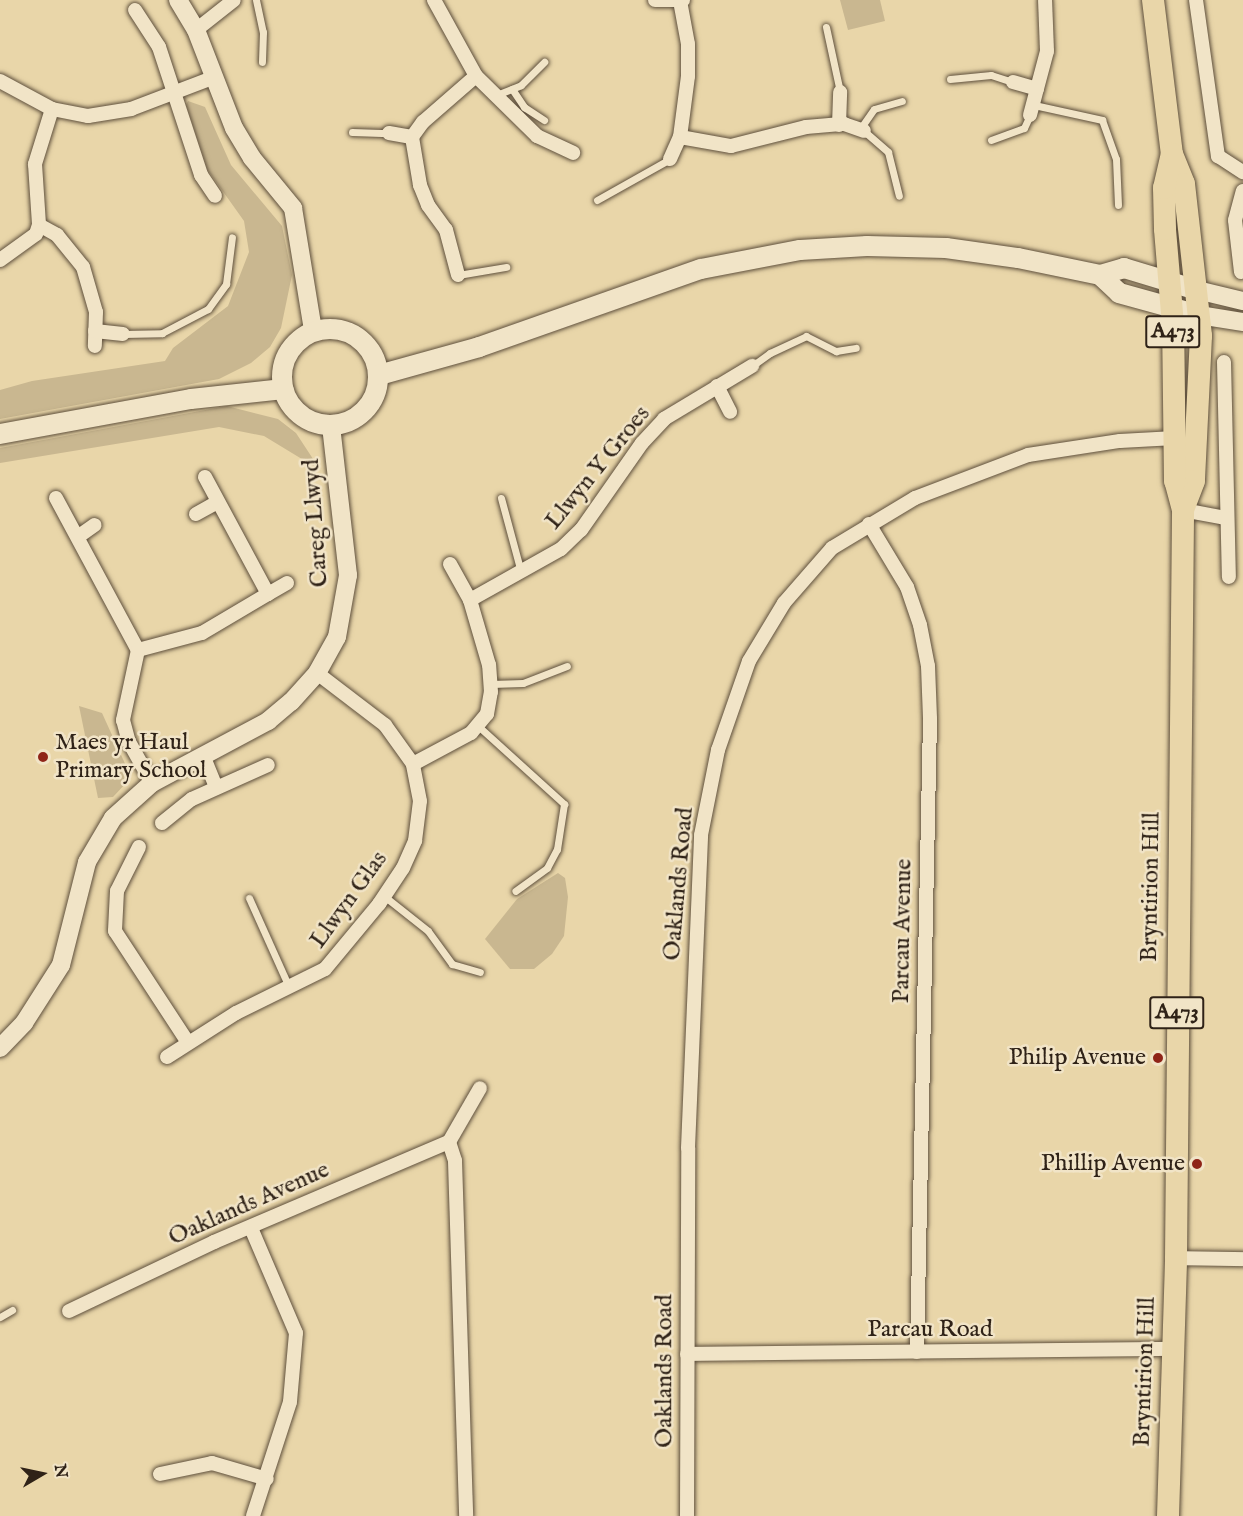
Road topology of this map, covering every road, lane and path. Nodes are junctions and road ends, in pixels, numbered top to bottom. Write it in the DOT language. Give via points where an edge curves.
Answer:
graph roads {
  1 [pos="178,0"];
  2 [pos="234,0"];
  3 [pos="256,0"];
  4 [pos="434,0"];
  5 [pos="655,0"];
  6 [pos="681,0"];
  7 [pos="1045,0"];
  8 [pos="1154,0"];
  9 [pos="1196,0"];
  10 [pos="135,10"];
  11 [pos="826,27"];
  12 [pos="196,30"];
  13 [pos="262,62"];
  14 [pos="544,62"];
  15 [pos="476,76"];
  16 [pos="212,78"];
  17 [pos="950,79"];
  18 [pos="0,81"];
  19 [pos="1013,82"];
  20 [pos="512,89"];
  21 [pos="1037,89"];
  22 [pos="840,92"];
  23 [pos="174,93"];
  24 [pos="494,96"];
  25 [pos="902,101"];
  26 [pos="51,110"];
  27 [pos="1032,110"];
  28 [pos="544,120"];
  29 [pos="838,125"];
  30 [pos="862,130"];
  31 [pos="352,132"];
  32 [pos="388,133"];
  33 [pos="412,137"];
  34 [pos="680,137"];
  35 [pos="991,140"];
  36 [pos="573,153"];
  37 [pos="1172,154"];
  38 [pos="670,159"];
  39 [pos="1243,172"];
  40 [pos="1243,191"];
  41 [pos="215,196"];
  42 [pos="898,196"];
  43 [pos="597,200"];
  44 [pos="1118,205"];
  45 [pos="39,225"];
  46 [pos="232,237"];
  47 [pos="0,260"];
  48 [pos="507,267"];
  49 [pos="1241,272"];
  50 [pos="458,275"];
  51 [pos="1100,276"];
  52 [pos="1168,280"];
  53 [pos="1197,290"];
  54 [pos="1243,301"];
  55 [pos="1171,307"];
  56 [pos="1199,315"];
  57 [pos="1243,322"];
  58 [pos="313,330"];
  59 [pos="95,331"];
  60 [pos="123,334"];
  61 [pos="95,346"];
  62 [pos="856,348"];
  63 [pos="1224,362"];
  64 [pos="752,366"];
  65 [pos="379,375"];
  66 [pos="717,386"];
  67 [pos="283,389"];
  68 [pos="730,412"];
  69 [pos="331,426"];
  70 [pos="0,434"];
  71 [pos="1175,438"];
  72 [pos="205,477"];
  73 [pos="56,498"];
  74 [pos="501,498"];
  75 [pos="218,502"];
  76 [pos="1183,510"];
  77 [pos="196,514"];
  78 [pos="1226,518"];
  79 [pos="869,524"];
  80 [pos="95,525"];
  81 [pos="79,536"];
  82 [pos="450,564"];
  83 [pos="521,572"];
  84 [pos="1229,578"];
  85 [pos="287,583"];
  86 [pos="268,594"];
  87 [pos="470,600"];
  88 [pos="138,650"];
  89 [pos="567,666"];
  90 [pos="317,673"];
  91 [pos="491,684"];
  92 [pos="477,725"];
  93 [pos="204,755"];
  94 [pos="413,764"];
  95 [pos="268,765"];
  96 [pos="152,783"];
  97 [pos="216,787"];
  98 [pos="162,823"];
  99 [pos="139,847"];
  100 [pos="515,891"];
  101 [pos="384,896"];
  102 [pos="249,898"];
  103 [pos="480,972"];
  104 [pos="290,989"];
  105 [pos="187,1041"];
  106 [pos="0,1048"];
  107 [pos="166,1057"];
  108 [pos="480,1088"];
  109 [pos="449,1142"];
  110 [pos="251,1228"];
  111 [pos="1176,1258"];
  112 [pos="1243,1259"];
  113 [pos="12,1310"];
  114 [pos="69,1311"];
  115 [pos="0,1317"];
  116 [pos="1173,1349"];
  117 [pos="917,1352"];
  118 [pos="687,1354"];
  119 [pos="160,1474"];
  120 [pos="267,1479"];
  121 [pos="253,1516"];
  122 [pos="466,1516"];
  123 [pos="687,1516"];
  124 [pos="1168,1516"];
  1 -- 12 [label="street"];
  2 -- 12 [label="street"];
  3 -- 13 [label="lane" via="263,33"];
  4 -- 15 [label="street"];
  5 -- 6 [label="street"];
  6 -- 34 [label="street" via="688,76"];
  7 -- 21 [label="street" via="1047,51"];
  8 -- 37 [label="main road, A473"];
  9 -- 39 [label="street" via="1218,156"];
  10 -- 23 [label="street" via="159,47"];
  11 -- 22 [label="lane"];
  12 -- 16 [label="street"];
  14 -- 20 [label="lane"];
  15 -- 24 [label="street"];
  15 -- 33 [label="street" via="423,122"];
  16 -- 23 [label="street"];
  16 -- 58 [label="street" via="252,158 293,208"];
  17 -- 19 [label="lane" via="991,75"];
  18 -- 26 [label="street"];
  19 -- 21 [label="street"];
  20 -- 24 [label="lane"];
  20 -- 28 [label="lane" via="524,107"];
  21 -- 27 [label="street"];
  22 -- 29 [label="street"];
  23 -- 26 [label="street" via="100,115"];
  23 -- 41 [label="street" via="201,175"];
  24 -- 36 [label="street" via="537,136"];
  25 -- 30 [label="lane" via="874,109"];
  26 -- 45 [label="street" via="34,172"];
  27 -- 35 [label="lane" via="1024,128"];
  27 -- 44 [label="lane" via="1102,120 1116,159"];
  29 -- 30 [label="street"];
  29 -- 34 [label="street" via="806,127 731,146"];
  30 -- 42 [label="lane" via="888,152"];
  31 -- 32 [label="lane"];
  32 -- 33 [label="street"];
  33 -- 50 [label="street" via="420,185 428,205 446,230"];
  34 -- 38 [label="street"];
  37 -- 52 [label="main road, Bryntirion Hill / A473" via="1164,188"];
  37 -- 53 [label="main road, A473" via="1184,184"];
  38 -- 43 [label="lane"];
  40 -- 49 [label="street" via="1235,220"];
  45 -- 47 [label="street" via="36,234"];
  45 -- 59 [label="street" via="57,235 83,267 96,312"];
  46 -- 60 [label="lane" via="226,284 208,309 162,333"];
  48 -- 50 [label="lane"];
  51 -- 52 [label="main road" via="1124,268"];
  51 -- 55 [label="main road" via="1119,292"];
  51 -- 65 [label="main road" via="1018,258 946,248 867,246 800,250 690,272 479,347"];
  52 -- 53 [label="main road"];
  52 -- 55 [label="main road, Bryntirion Hill / A473"];
  53 -- 54 [label="street"];
  53 -- 56 [label="main road, A473"];
  55 -- 56 [label="main road"];
  55 -- 71 [label="main road, Bryntirion Hill / A473"];
  56 -- 57 [label="street"];
  56 -- 76 [label="main road, Bryntirion Hill / A473" via="1198,439 1194,481"];
  58 -- 65 [label="main road" via="343,330 358,337 372,352"];
  58 -- 67 [label="main road" via="301,337 285,357"];
  59 -- 60 [label="street"];
  59 -- 61 [label="street"];
  62 -- 64 [label="lane, Llwyn Y Groes" via="836,351 806,336"];
  63 -- 78 [label="street"];
  64 -- 66 [label="street, Llwyn Y Groes"];
  65 -- 69 [label="main road" via="370,405 353,420"];
  66 -- 68 [label="street"];
  66 -- 83 [label="street, Llwyn Y Groes" via="664,419 642,443 581,530 561,549"];
  67 -- 69 [label="main road" via="299,415"];
  67 -- 70 [label="main road" via="191,399"];
  69 -- 90 [label="street, Careg Llwyd" via="348,574 337,637"];
  71 -- 76 [label="main road, Bryntirion Hill / A473" via="1175,481"];
  71 -- 79 [label="street, Oaklands Road" via="1119,441 1028,455 950,482"];
  72 -- 75 [label="street"];
  73 -- 81 [label="street"];
  74 -- 83 [label="lane"];
  75 -- 77 [label="street"];
  75 -- 86 [label="street"];
  76 -- 78 [label="street"];
  76 -- 111 [label="main road, Bryntirion Hill / A473"];
  78 -- 84 [label="street"];
  79 -- 117 [label="street, Parcau Avenue" via="907,587 928,666 930,731"];
  79 -- 118 [label="street, Oaklands Road" via="832,548 766,629 732,705 718,750 701,835 699,868 688,1148"];
  80 -- 81 [label="street"];
  81 -- 88 [label="street"];
  82 -- 87 [label="street"];
  83 -- 87 [label="street, Llwyn Y Groes"];
  85 -- 86 [label="street"];
  86 -- 88 [label="street" via="202,633"];
  87 -- 91 [label="street" via="483,637"];
  88 -- 96 [label="street" via="123,720 129,742"];
  89 -- 91 [label="lane" via="523,683"];
  90 -- 93 [label="street, Careg Llwyd" via="268,721"];
  90 -- 94 [label="street, Llwyn Glas" via="385,725"];
  91 -- 92 [label="street" via="487,714"];
  92 -- 94 [label="street" via="454,744"];
  92 -- 100 [label="lane" via="564,804 557,849 547,868"];
  93 -- 96 [label="street, Careg Llwyd"];
  93 -- 97 [label="street"];
  94 -- 101 [label="street, Llwyn Glas" via="420,801 415,841"];
  95 -- 97 [label="street"];
  96 -- 106 [label="street, Careg Llwyd" via="113,818 87,862 60,965 24,1023"];
  97 -- 98 [label="street" via="192,799"];
  99 -- 105 [label="street" via="121,877 115,931"];
  101 -- 103 [label="lane" via="428,931 452,964"];
  101 -- 104 [label="street, Llwyn Glas" via="325,969"];
  102 -- 104 [label="lane"];
  104 -- 105 [label="street, Llwyn Glas"];
  105 -- 107 [label="street, Llwyn Glas"];
  108 -- 109 [label="street"];
  109 -- 110 [label="street, Oaklands Avenue"];
  109 -- 122 [label="street" via="455,1161"];
  110 -- 114 [label="street, Oaklands Avenue"];
  110 -- 120 [label="street" via="296,1333 290,1402"];
  111 -- 112 [label="street"];
  111 -- 116 [label="main road, Bryntirion Hill / A473"];
  113 -- 115 [label="lane"];
  116 -- 117 [label="street, Parcau Road"];
  116 -- 124 [label="main road, Bryntirion Hill / A473"];
  117 -- 118 [label="street, Parcau Road"];
  118 -- 123 [label="street, Oaklands Road"];
  119 -- 120 [label="street" via="212,1463"];
  120 -- 121 [label="street"];
}
